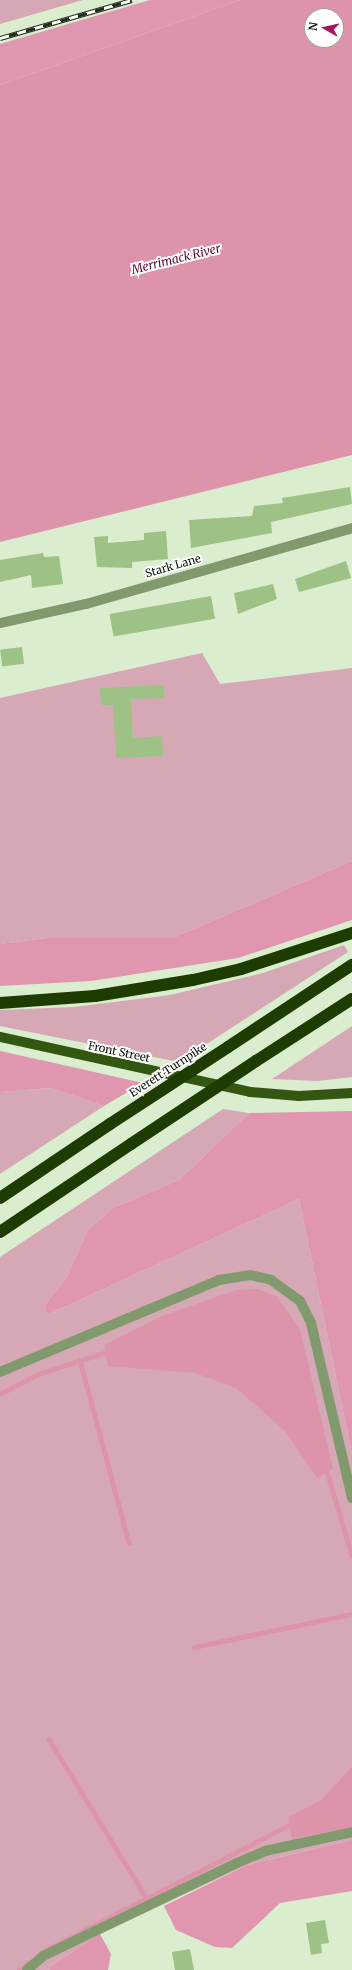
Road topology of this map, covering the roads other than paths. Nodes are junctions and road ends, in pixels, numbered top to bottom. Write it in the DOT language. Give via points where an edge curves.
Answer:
graph roads {
  1 [pos="352,528"];
  2 [pos="0,623"];
  3 [pos="352,933"];
  4 [pos="352,965"];
  5 [pos="352,999"];
  6 [pos="0,1003"];
  7 [pos="0,1037"];
  8 [pos="352,1093"];
  9 [pos="0,1198"];
  10 [pos="0,1232"];
  11 [pos="0,1372"];
  12 [pos="352,1498"];
  13 [pos="352,1832"];
  14 [pos="27,1970"];
  1 -- 2 [label="street, Stark Lane" via="86,604"];
  3 -- 6 [label="highway" via="241,969 193,980 94,996"];
  4 -- 9 [label="highway, Everett Turnpike, bridge"];
  5 -- 10 [label="highway, bridge"];
  7 -- 8 [label="main road, Front Street" via="250,1092 305,1096"];
  11 -- 12 [label="street" via="219,1280 250,1275 272,1280 296,1297 311,1323"];
  13 -- 14 [label="street" via="265,1851 237,1862 43,1956"];
}
